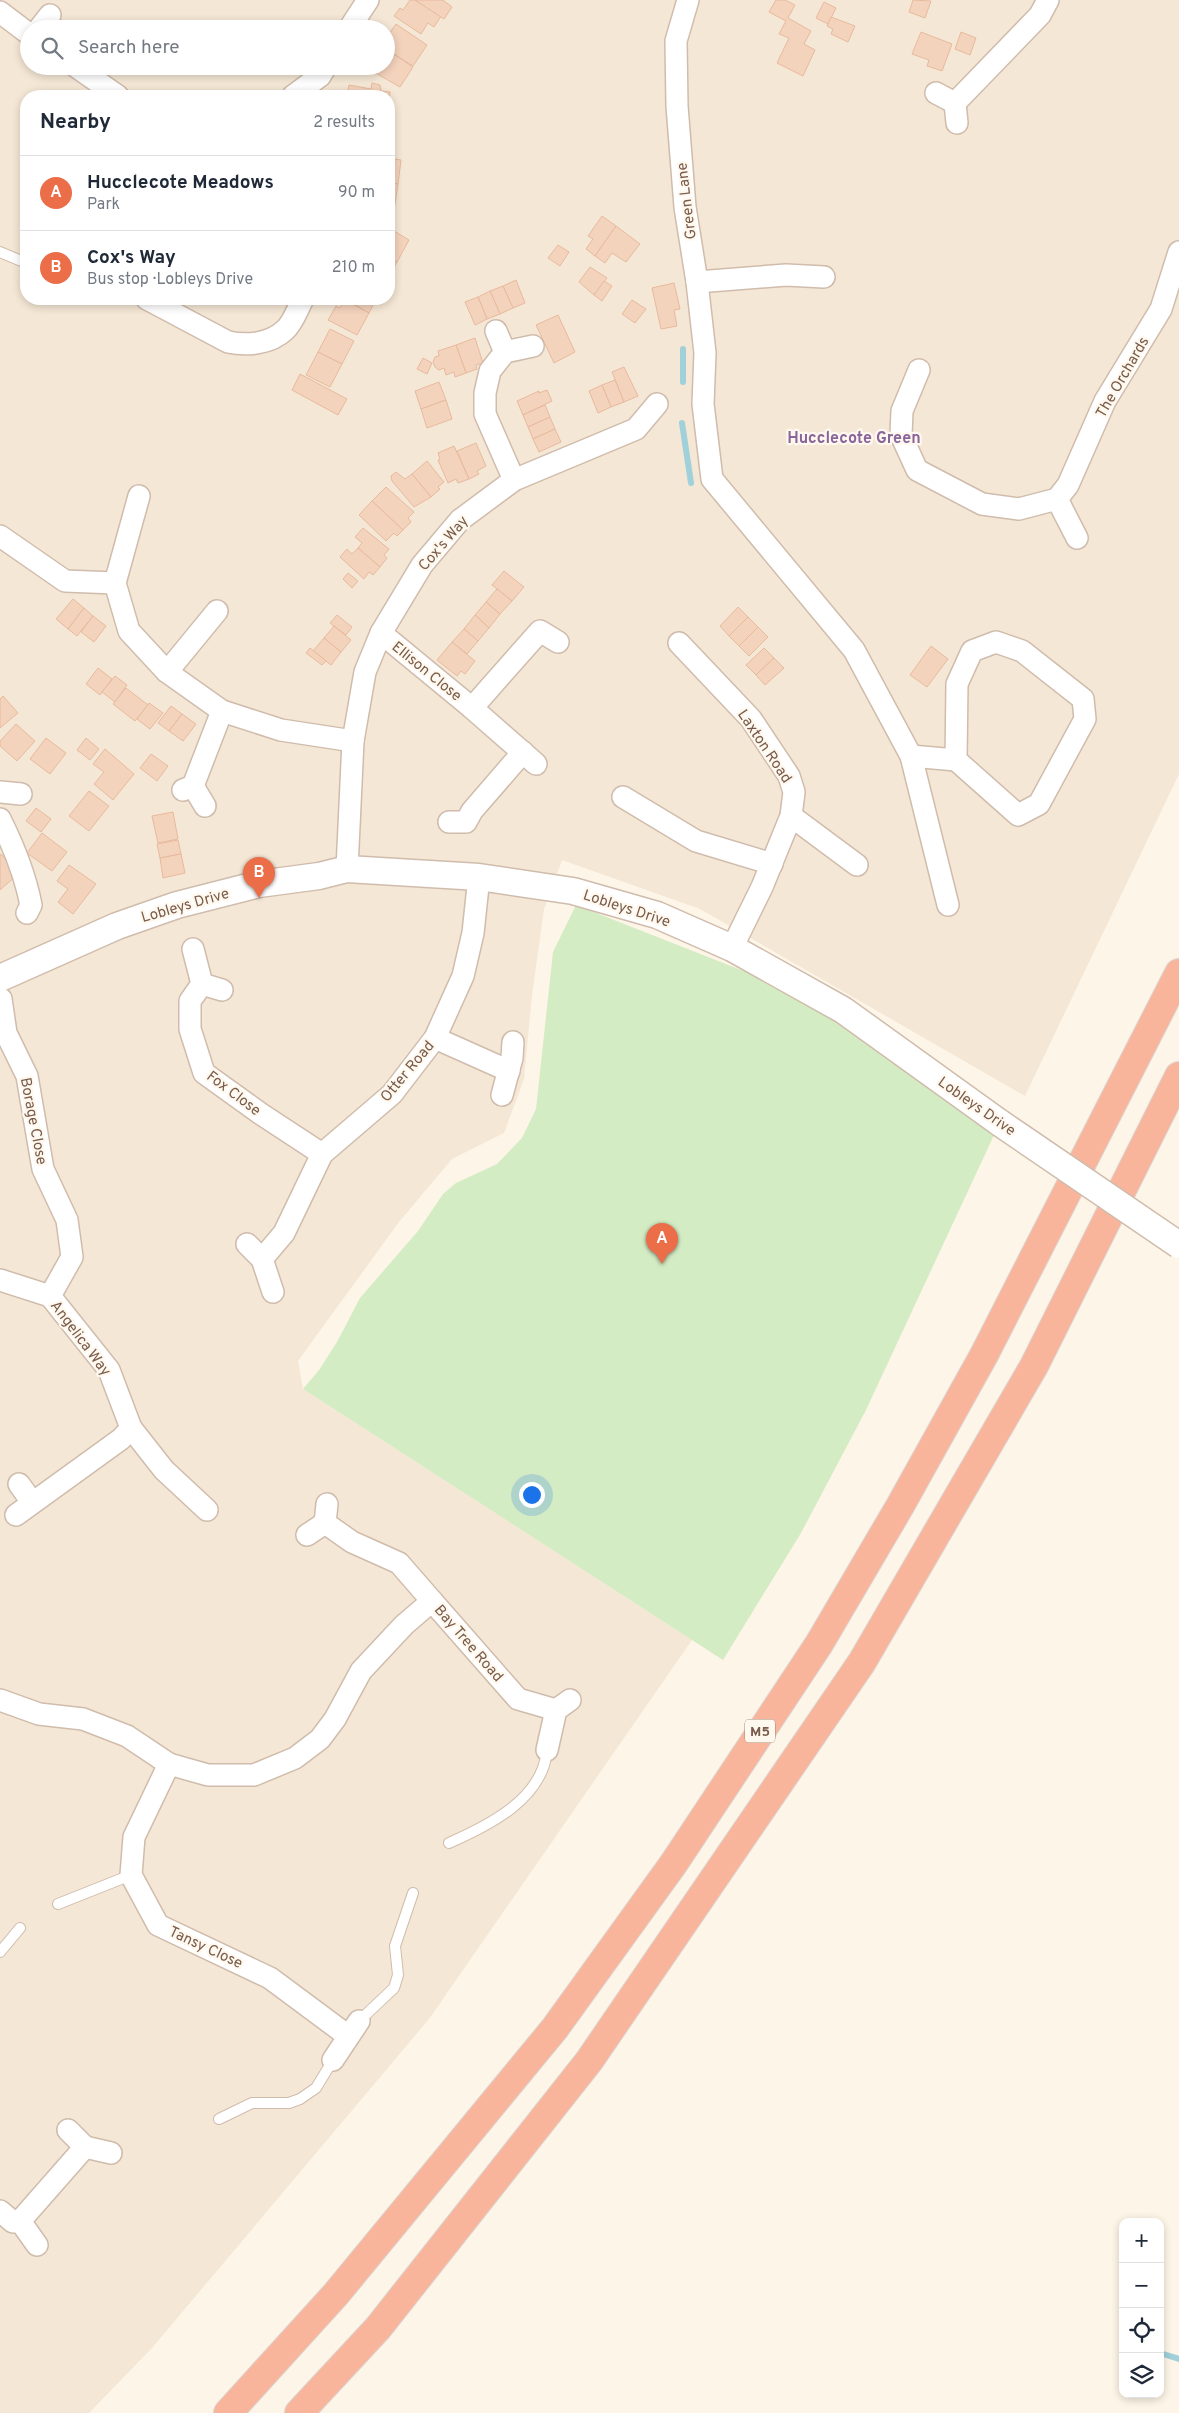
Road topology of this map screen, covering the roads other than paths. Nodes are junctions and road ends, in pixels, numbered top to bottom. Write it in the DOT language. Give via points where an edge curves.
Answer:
graph roads {
  1 [pos="368,0"];
  2 [pos="688,0"];
  3 [pos="1048,0"];
  4 [pos="0,12"];
  5 [pos="356,20"];
  6 [pos="20,27"];
  7 [pos="88,75"];
  8 [pos="321,75"];
  9 [pos="109,90"];
  10 [pos="300,90"];
  11 [pos="936,93"];
  12 [pos="0,252"];
  13 [pos="1179,252"];
  14 [pos="20,260"];
  15 [pos="824,277"];
  16 [pos="697,282"];
  17 [pos="158,305"];
  18 [pos="300,305"];
  19 [pos="496,331"];
  20 [pos="533,346"];
  21 [pos="505,352"];
  22 [pos="919,370"];
  23 [pos="657,404"];
  24 [pos="514,480"];
  25 [pos="139,496"];
  26 [pos="1057,499"];
  27 [pos="0,536"];
  28 [pos="1077,538"];
  29 [pos="115,583"];
  30 [pos="217,610"];
  31 [pos="543,631"];
  32 [pos="381,633"];
  33 [pos="679,643"];
  34 [pos="167,672"];
  35 [pos="472,708"];
  36 [pos="222,711"];
  37 [pos="353,741"];
  38 [pos="911,756"];
  39 [pos="956,760"];
  40 [pos="623,796"];
  41 [pos="205,806"];
  42 [pos="791,816"];
  43 [pos="0,819"];
  44 [pos="449,822"];
  45 [pos="772,864"];
  46 [pos="857,865"];
  47 [pos="347,869"];
  48 [pos="479,877"];
  49 [pos="948,905"];
  50 [pos="27,913"];
  51 [pos="732,948"];
  52 [pos="193,949"];
  53 [pos="1179,972"];
  54 [pos="202,984"];
  55 [pos="0,988"];
  56 [pos="222,990"];
  57 [pos="3,1034"];
  58 [pos="435,1038"];
  59 [pos="513,1042"];
  60 [pos="509,1071"];
  61 [pos="1179,1076"];
  62 [pos="502,1095"];
  63 [pos="322,1154"];
  64 [pos="247,1244"];
  65 [pos="1179,1245"];
  66 [pos="262,1260"];
  67 [pos="0,1280"];
  68 [pos="272,1292"];
  69 [pos="50,1296"];
  70 [pos="130,1428"];
  71 [pos="19,1484"];
  72 [pos="207,1510"];
  73 [pos="307,1535"];
  74 [pos="432,1601"];
  75 [pos="0,1700"];
  76 [pos="547,1750"];
  77 [pos="169,1764"];
  78 [pos="449,1843"];
  79 [pos="131,1875"];
  80 [pos="413,1893"];
  81 [pos="58,1904"];
  82 [pos="20,1928"];
  83 [pos="0,1952"];
  84 [pos="354,2029"];
  85 [pos="333,2060"];
  86 [pos="219,2119"];
  87 [pos="68,2130"];
  88 [pos="85,2147"];
  89 [pos="111,2153"];
  90 [pos="0,2211"];
  91 [pos="20,2221"];
  92 [pos="37,2245"];
  93 [pos="228,2413"];
  94 [pos="299,2413"];
  1 -- 5 [label="street"];
  2 -- 16 [label="street, Green Lane" via="676,41 677,106 684,207"];
  3 -- 11 [label="street" via="1040,15 956,113"];
  4 -- 6 [label="street"];
  7 -- 9 [label="street"];
  8 -- 10 [label="street"];
  12 -- 14 [label="lane"];
  13 -- 26 [label="street, The Orchards" via="1161,309 1105,401 1068,485"];
  15 -- 16 [label="street" via="786,275"];
  16 -- 38 [label="street, Green Lane" via="705,353 703,404 712,479 854,650"];
  17 -- 18 [label="street" via="228,342 243,345 272,338 286,330"];
  19 -- 21 [label="street"];
  20 -- 21 [label="street"];
  21 -- 24 [label="street" via="490,371 484,393 485,414"];
  22 -- 26 [label="street" via="902,411 901,435 917,470 982,504 1019,509"];
  23 -- 24 [label="street, Cox's Way" via="639,433"];
  24 -- 32 [label="street, Cox's Way" via="460,520 441,541 422,565"];
  25 -- 29 [label="street"];
  26 -- 28 [label="street"];
  27 -- 29 [label="street" via="65,581"];
  29 -- 34 [label="street" via="129,631"];
  30 -- 34 [label="street"];
  31 -- 35 [label="street, Ellison Close"];
  32 -- 35 [label="street, Ellison Close"];
  32 -- 37 [label="street, Cox's Way" via="365,672"];
  33 -- 42 [label="street, Laxton Road" via="751,719 789,776 794,792"];
  34 -- 36 [label="street"];
  35 -- 44 [label="street, Ellison Close" via="530,758 472,811 466,822"];
  36 -- 37 [label="street" via="281,730"];
  36 -- 41 [label="street" via="188,788"];
  37 -- 47 [label="street, Cox's Way"];
  38 -- 39 [label="street"];
  38 -- 49 [label="street, Green Lane"];
  39 -- 39 [label="street" via="1018,815 1039,804 1085,719 1083,699 1022,651 996,642 972,651 957,684"];
  40 -- 45 [label="street" via="696,841"];
  42 -- 45 [label="street, Laxton Road"];
  42 -- 46 [label="street"];
  43 -- 50 [label="street" via="27,884 31,904"];
  45 -- 51 [label="street, Laxton Road"];
  47 -- 48 [label="street, Lobleys Drive"];
  47 -- 55 [label="street, Lobleys Drive" via="259,884 177,904 117,926"];
  48 -- 51 [label="street, Lobleys Drive" via="573,890 657,915"];
  48 -- 58 [label="street, Otter Road" via="464,976"];
  51 -- 65 [label="street, Lobleys Drive, bridge" via="843,1010 1000,1123"];
  52 -- 54 [label="street"];
  53 -- 93 [label="highway, M5" via="984,1355 819,1644 674,1863 555,2028 336,2294"];
  54 -- 56 [label="street"];
  54 -- 63 [label="street, Fox Close" via="190,1001 190,1029 204,1073"];
  55 -- 57 [label="street, Borage Close"];
  57 -- 69 [label="street, Borage Close" via="27,1076 42,1169 67,1220 72,1257"];
  58 -- 60 [label="street"];
  58 -- 63 [label="street, Otter Road" via="392,1094"];
  59 -- 60 [label="street"];
  60 -- 62 [label="street"];
  61 -- 94 [label="highway" via="1034,1366 862,1662 589,2061 378,2328"];
  63 -- 66 [label="street, Otter Road" via="284,1233"];
  64 -- 66 [label="street"];
  66 -- 68 [label="street"];
  67 -- 69 [label="street, Angelica Way"];
  69 -- 70 [label="street, Angelica Way" via="109,1370"];
  70 -- 71 [label="street" via="121,1439 24,1508"];
  70 -- 72 [label="street, Angelica Way" via="164,1470"];
  73 -- 74 [label="street" via="326,1514 352,1542 399,1563"];
  74 -- 76 [label="street, Bay Tree Road" via="518,1698 563,1705"];
  74 -- 77 [label="street, Bay Tree Road" via="404,1625 361,1671 320,1739 295,1758 254,1774 208,1774"];
  75 -- 77 [label="street, Bay Tree Road" via="39,1714 83,1719 127,1736"];
  76 -- 78 [label="lane" via="540,1777 520,1799 495,1820"];
  77 -- 79 [label="street" via="134,1837"];
  79 -- 81 [label="lane"];
  79 -- 84 [label="street, Tansy Close" via="158,1925 270,1978"];
  80 -- 84 [label="lane" via="395,1946 398,1975 394,1988"];
  82 -- 83 [label="lane"];
  84 -- 85 [label="street"];
  85 -- 86 [label="lane" via="316,2088 300,2100 252,2103"];
  87 -- 88 [label="street"];
  88 -- 89 [label="street"];
  88 -- 91 [label="street"];
  90 -- 91 [label="street" via="13,2222"];
  91 -- 92 [label="street"];
}
